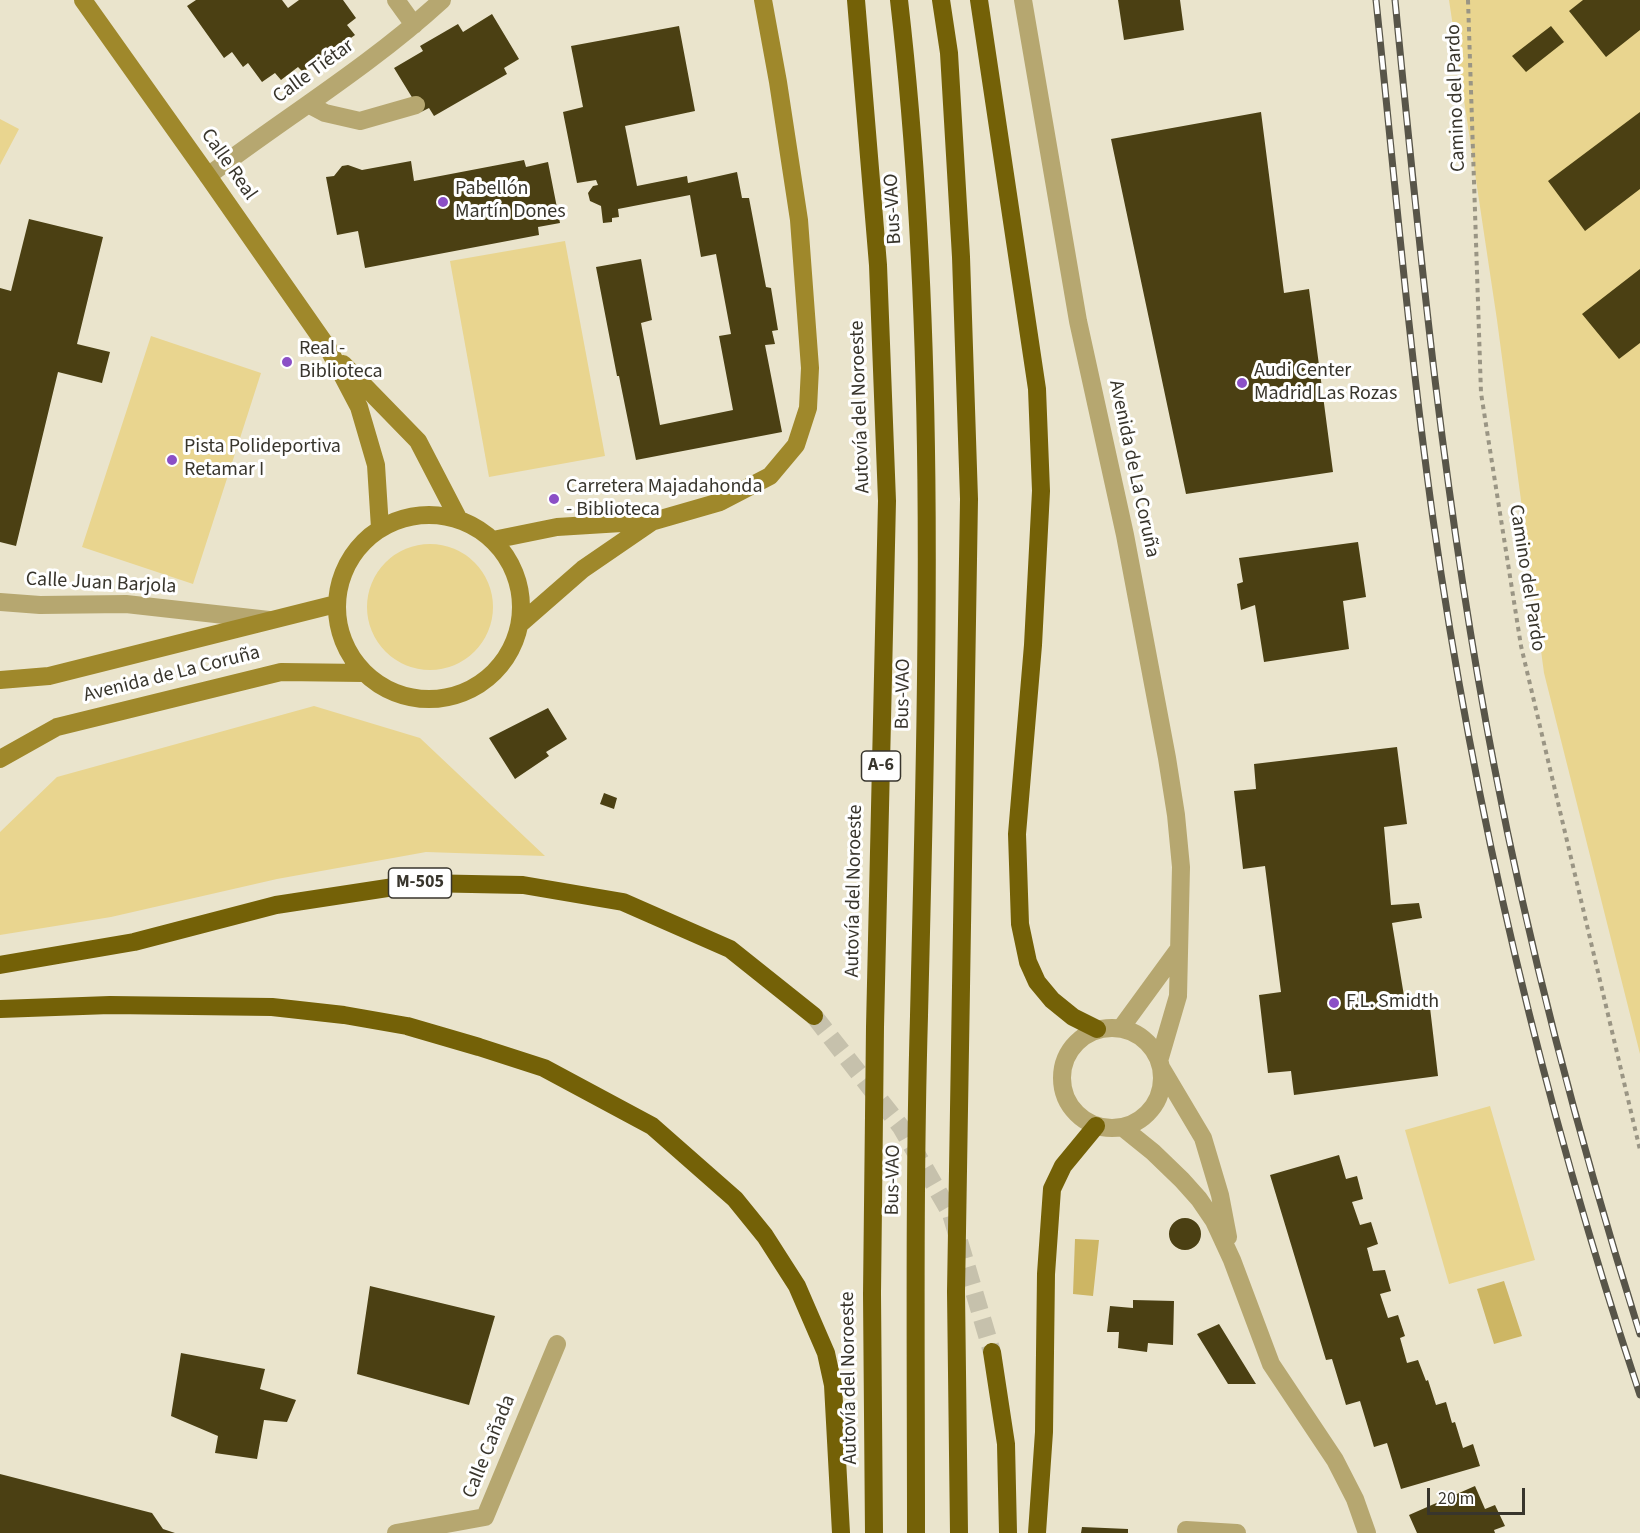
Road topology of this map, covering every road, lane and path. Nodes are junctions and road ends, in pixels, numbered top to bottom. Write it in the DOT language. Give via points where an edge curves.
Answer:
graph roads {
  1 [pos="396,0"];
  2 [pos="442,0"];
  3 [pos="763,0"];
  4 [pos="856,0"];
  5 [pos="899,0"];
  6 [pos="941,0"];
  7 [pos="979,0"];
  8 [pos="1023,0"];
  9 [pos="1468,0"];
  10 [pos="84,2"];
  11 [pos="414,25"];
  12 [pos="308,104"];
  13 [pos="416,105"];
  14 [pos="208,176"];
  15 [pos="328,348"];
  16 [pos="459,520"];
  17 [pos="654,521"];
  18 [pos="380,528"];
  19 [pos="493,540"];
  20 [pos="0,602"];
  21 [pos="336,604"];
  22 [pos="271,620"];
  23 [pos="520,624"];
  24 [pos="364,673"];
  25 [pos="0,680"];
  26 [pos="0,759"];
  27 [pos="1178,950"];
  28 [pos="0,965"];
  29 [pos="0,1009"];
  30 [pos="814,1016"];
  31 [pos="1121,1028"];
  32 [pos="1097,1029"];
  33 [pos="1160,1064"];
  34 [pos="1096,1126"];
  35 [pos="1122,1127"];
  36 [pos="1640,1150"];
  37 [pos="1232,1260"];
  38 [pos="557,1344"];
  39 [pos="992,1352"];
  40 [pos="1186,1530"];
  41 [pos="396,1533"];
  42 [pos="841,1533"];
  43 [pos="874,1533"];
  44 [pos="916,1533"];
  45 [pos="959,1533"];
  46 [pos="1008,1533"];
  47 [pos="1037,1533"];
  48 [pos="1238,1533"];
  49 [pos="1367,1533"];
  1 -- 11 [label="street"];
  2 -- 11 [label="street, Calle Tiétar"];
  3 -- 17 [label="street" via="799,220 810,368 808,408 796,445 770,476 720,502"];
  4 -- 43 [label="highway, Autovía del Noroeste / A-6" via="878,265 887,501 874,1074"];
  5 -- 44 [label="highway, Bus-VAO" via="917,190 927,525 915,1294"];
  6 -- 45 [label="highway" via="949,53 960,245 969,499 956,1281"];
  7 -- 32 [label="highway" via="1037,389 1041,491 1017,834 1020,924 1028,962 1037,982 1072,1017"];
  8 -- 27 [label="street, Avenida de La Coruña" via="1078,321 1125,535 1167,758 1181,867"];
  9 -- 36 [label="path, Camino del Pardo" via="1481,393 1521,646"];
  10 -- 14 [label="street, Calle Real"];
  11 -- 12 [label="street, Calle Tiétar"];
  12 -- 13 [label="street" via="360,122"];
  12 -- 14 [label="street, Calle Tiétar"];
  14 -- 15 [label="street, Calle Real"];
  15 -- 16 [label="street, Calle Real" via="418,441"];
  15 -- 18 [label="street, Calle Real" via="359,408 375,465"];
  16 -- 18 [label="street" via="433,515 405,517"];
  16 -- 19 [label="street"];
  17 -- 19 [label="street" via="557,527"];
  17 -- 23 [label="street" via="583,568"];
  18 -- 21 [label="street" via="357,548 342,574"];
  19 -- 23 [label="street" via="513,571 521,597"];
  20 -- 22 [label="street, Calle Juan Barjola" via="126,604"];
  21 -- 22 [label="street, Avenida de La Coruña"];
  21 -- 24 [label="street" via="339,629 348,653"];
  22 -- 25 [label="street, Avenida de La Coruña" via="49,676"];
  23 -- 24 [label="street" via="508,655 486,680 456,695 424,699 392,692"];
  24 -- 26 [label="street, Avenida de La Coruña" via="281,672 57,727"];
  27 -- 31 [label="street"];
  27 -- 33 [label="street, Avenida de La Coruña" via="1179,996"];
  28 -- 30 [label="highway, M-505" via="134,942 276,904 420,883 523,885 623,902 730,949"];
  29 -- 42 [label="highway" via="110,1005 272,1008 407,1026 544,1068 652,1126 735,1198 765,1236 796,1286 826,1353 833,1385"];
  31 -- 32 [label="street"];
  31 -- 33 [label="street" via="1145,1039"];
  32 -- 34 [label="street" via="1068,1051 1062,1068 1062,1086 1069,1103 1080,1117"];
  33 -- 35 [label="street" via="1162,1081 1154,1105 1145,1116"];
  33 -- 37 [label="street" via="1203,1138 1220,1195"];
  34 -- 35 [label="street"];
  34 -- 47 [label="highway" via="1063,1166 1052,1189"];
  35 -- 37 [label="street" via="1199,1199"];
  37 -- 49 [label="street" via="1271,1364 1335,1460"];
  38 -- 41 [label="street, Calle Cañada" via="485,1517"];
  39 -- 46 [label="highway" via="1006,1443"];
  40 -- 48 [label="street"];
}
